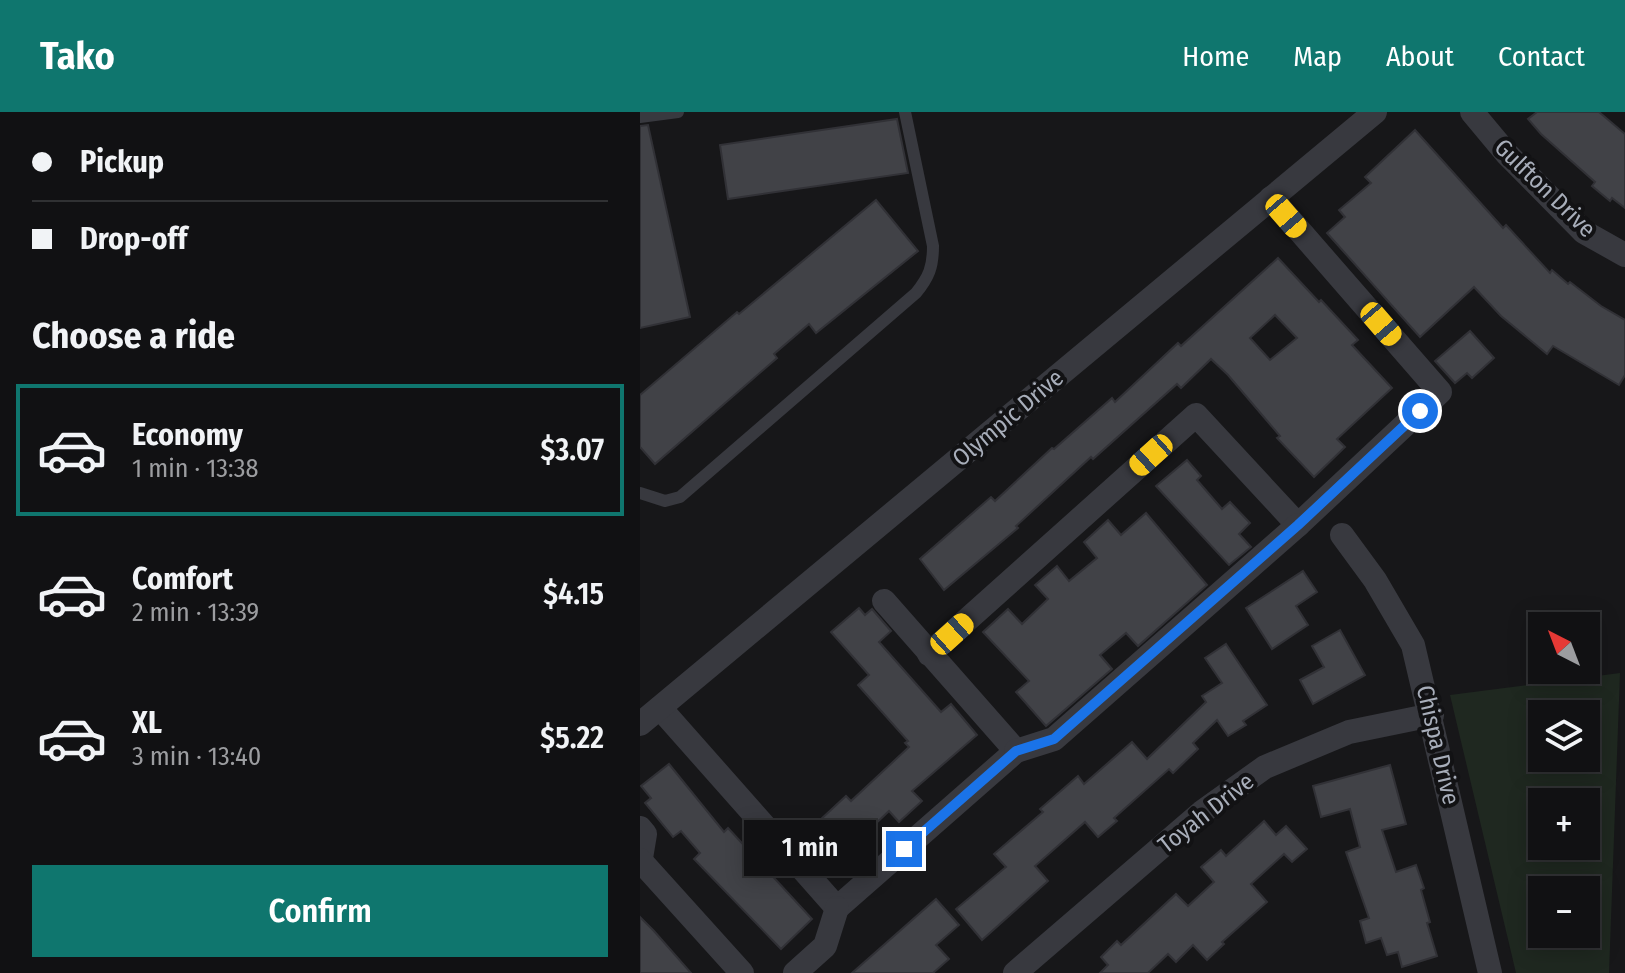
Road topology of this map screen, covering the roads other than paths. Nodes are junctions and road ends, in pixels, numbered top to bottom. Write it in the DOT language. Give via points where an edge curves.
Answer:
graph roads {
  1 [pos="676,112"];
  2 [pos="905,112"];
  3 [pos="1375,112"];
  4 [pos="1472,112"];
  5 [pos="640,117"];
  6 [pos="1271,198"];
  7 [pos="1625,255"];
  8 [pos="640,493"];
  9 [pos="1298,525"];
  10 [pos="1342,535"];
  11 [pos="884,601"];
  12 [pos="929,654"];
  13 [pos="660,708"];
  14 [pos="1432,715"];
  15 [pos="640,724"];
  16 [pos="1016,751"];
  17 [pos="640,828"];
  18 [pos="641,859"];
  19 [pos="837,908"];
  20 [pos="742,973"];
  21 [pos="795,973"];
  22 [pos="1015,973"];
  23 [pos="1490,973"];
  1 -- 5 [label="lane"];
  2 -- 8 [label="lane" via="933,246 929,278 680,497 665,501"];
  3 -- 6 [label="street, Olympic Drive"];
  4 -- 7 [label="street, Gulfton Drive" via="1584,232"];
  6 -- 9 [label="street" via="1440,392"];
  6 -- 13 [label="street, Olympic Drive"];
  9 -- 12 [label="street" via="1196,415"];
  9 -- 16 [label="street" via="1054,739"];
  10 -- 14 [label="street, Chispa Drive" via="1413,645"];
  11 -- 12 [label="street"];
  12 -- 16 [label="street"];
  13 -- 15 [label="street, Olympic Drive"];
  13 -- 19 [label="street"];
  14 -- 22 [label="street, Toyah Drive" via="1349,732 1265,767 1202,812"];
  14 -- 23 [label="street, Chispa Drive"];
  16 -- 19 [label="street"];
  17 -- 18 [label="street" via="645,834"];
  18 -- 20 [label="street"];
  19 -- 21 [label="street" via="825,946"];
}
